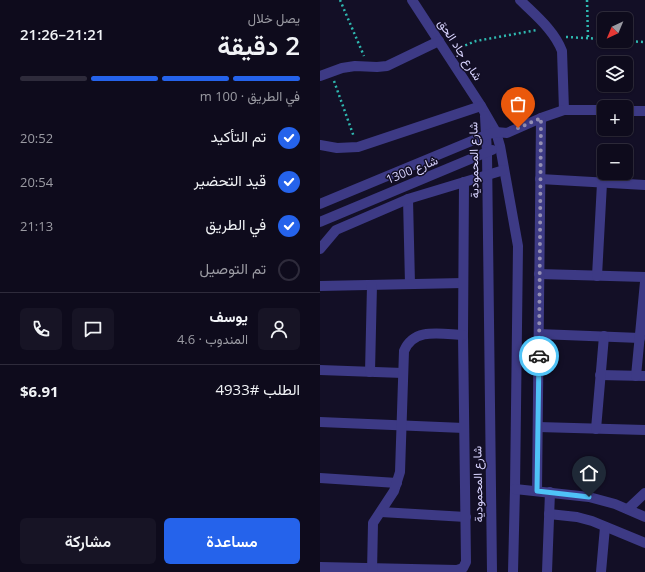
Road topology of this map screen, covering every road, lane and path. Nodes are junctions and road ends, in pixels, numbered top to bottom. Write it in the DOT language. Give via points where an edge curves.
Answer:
graph roads {
  1 [pos="340,0"];
  2 [pos="412,0"];
  3 [pos="520,0"];
  4 [pos="587,0"];
  5 [pos="551,32"];
  6 [pos="588,38"];
  7 [pos="597,39"];
  8 [pos="439,41"];
  9 [pos="633,41"];
  10 [pos="645,42"];
  11 [pos="447,54"];
  12 [pos="368,66"];
  13 [pos="330,72"];
  14 [pos="320,76"];
  15 [pos="483,110"];
  16 [pos="564,110"];
  17 [pos="597,110"];
  18 [pos="633,111"];
  19 [pos="645,111"];
  20 [pos="541,118"];
  21 [pos="507,133"];
  22 [pos="491,134"];
  23 [pos="320,145"];
  24 [pos="500,146"];
  25 [pos="358,147"];
  26 [pos="487,153"];
  27 [pos="504,170"];
  28 [pos="487,175"];
  29 [pos="540,180"];
  30 [pos="464,182"];
  31 [pos="602,183"];
  32 [pos="645,185"];
  33 [pos="320,194"];
  34 [pos="408,199"];
  35 [pos="324,202"];
  36 [pos="320,222"];
  37 [pos="320,249"];
  38 [pos="539,274"];
  39 [pos="597,276"];
  40 [pos="645,277"];
  41 [pos="645,282"];
  42 [pos="463,283"];
  43 [pos="410,284"];
  44 [pos="372,285"];
  45 [pos="320,286"];
  46 [pos="539,334"];
  47 [pos="463,335"];
  48 [pos="604,336"];
  49 [pos="640,338"];
  50 [pos="320,370"];
  51 [pos="370,372"];
  52 [pos="403,373"];
  53 [pos="600,375"];
  54 [pos="641,376"];
  55 [pos="320,422"];
  56 [pos="401,425"];
  57 [pos="538,427"];
  58 [pos="464,428"];
  59 [pos="596,429"];
  60 [pos="645,430"];
  61 [pos="320,478"];
  62 [pos="397,483"];
  63 [pos="515,489"];
  64 [pos="537,491"];
  65 [pos="550,492"];
  66 [pos="645,493"];
  67 [pos="628,509"];
  68 [pos="381,512"];
  69 [pos="549,514"];
  70 [pos="466,517"];
  71 [pos="645,517"];
  72 [pos="605,527"];
  73 [pos="645,543"];
  74 [pos="320,567"];
  75 [pos="372,570"];
  76 [pos="492,572"];
  77 [pos="513,572"];
  78 [pos="547,572"];
  79 [pos="601,572"];
  1 -- 12 [label="path"];
  2 -- 8 [label="street, شارع جاد الحق"];
  3 -- 5 [label="street"];
  4 -- 6 [label="path"];
  5 -- 6 [label="path"];
  5 -- 11 [label="path" via="476,41"];
  5 -- 16 [label="street" via="562,51"];
  6 -- 7 [label="path"];
  8 -- 11 [label="street, شارع جاد الحق"];
  8 -- 12 [label="street" via="387,66"];
  9 -- 10 [label="path"];
  11 -- 15 [label="street, شارع جاد الحق"];
  12 -- 13 [label="street" via="342,68"];
  13 -- 14 [label="street"];
  13 -- 25 [label="path"];
  15 -- 22 [label="street, شارع المحمودية"];
  15 -- 25 [label="street"];
  16 -- 17 [label="street, شارع 1300"];
  16 -- 20 [label="street, شارع 1300"];
  18 -- 19 [label="street"];
  20 -- 21 [label="street, شارع 1300"];
  20 -- 29 [label="street"];
  21 -- 22 [label="street, شارع 1300"];
  21 -- 24 [label="street"];
  22 -- 24 [label="street, شارع المحمودية"];
  22 -- 26 [label="street, شارع المحمودية"];
  22 -- 35 [label="street, شارع 1300"];
  23 -- 25 [label="street" via="337,148"];
  24 -- 26 [label="street, شارع 1300"];
  24 -- 27 [label="street, شارع المحمودية"];
  26 -- 28 [label="street, شارع المحمودية"];
  26 -- 36 [label="street, شارع 1300"];
  27 -- 28 [label="street"];
  27 -- 63 [label="street, شارع المحمودية" via="518,246"];
  28 -- 30 [label="street"];
  28 -- 76 [label="street, شارع المحمودية"];
  29 -- 31 [label="street"];
  29 -- 38 [label="street"];
  30 -- 34 [label="street"];
  30 -- 42 [label="street"];
  31 -- 32 [label="street"];
  31 -- 39 [label="street"];
  33 -- 35 [label="street"];
  34 -- 37 [label="street" via="336,230"];
  34 -- 43 [label="street"];
  38 -- 39 [label="street"];
  38 -- 46 [label="street"];
  39 -- 40 [label="street"];
  41 -- 49 [label="street"];
  42 -- 43 [label="street"];
  42 -- 47 [label="street"];
  43 -- 44 [label="street"];
  44 -- 45 [label="street"];
  44 -- 51 [label="street"];
  46 -- 48 [label="street"];
  46 -- 57 [label="street"];
  47 -- 52 [label="street" via="417,335 406,344"];
  47 -- 58 [label="street"];
  48 -- 49 [label="street"];
  48 -- 53 [label="street"];
  49 -- 54 [label="street"];
  50 -- 51 [label="street"];
  51 -- 52 [label="street"];
  52 -- 56 [label="street"];
  53 -- 54 [label="street"];
  53 -- 59 [label="street"];
  55 -- 56 [label="street"];
  56 -- 58 [label="street"];
  56 -- 62 [label="street" via="400,472"];
  57 -- 59 [label="street"];
  57 -- 64 [label="street"];
  58 -- 70 [label="street"];
  59 -- 60 [label="street"];
  61 -- 62 [label="street"];
  62 -- 68 [label="street"];
  63 -- 64 [label="street"];
  63 -- 77 [label="street, شارع المحمودية"];
  64 -- 65 [label="street"];
  65 -- 67 [label="street" via="589,497"];
  65 -- 69 [label="street"];
  66 -- 67 [label="street"];
  67 -- 71 [label="street"];
  68 -- 70 [label="street"];
  68 -- 75 [label="street" via="374,523"];
  69 -- 72 [label="street" via="577,517"];
  69 -- 78 [label="street"];
  70 -- 75 [label="street" via="466,562 460,570"];
  72 -- 73 [label="street"];
  72 -- 79 [label="street"];
  74 -- 75 [label="street"];
}
